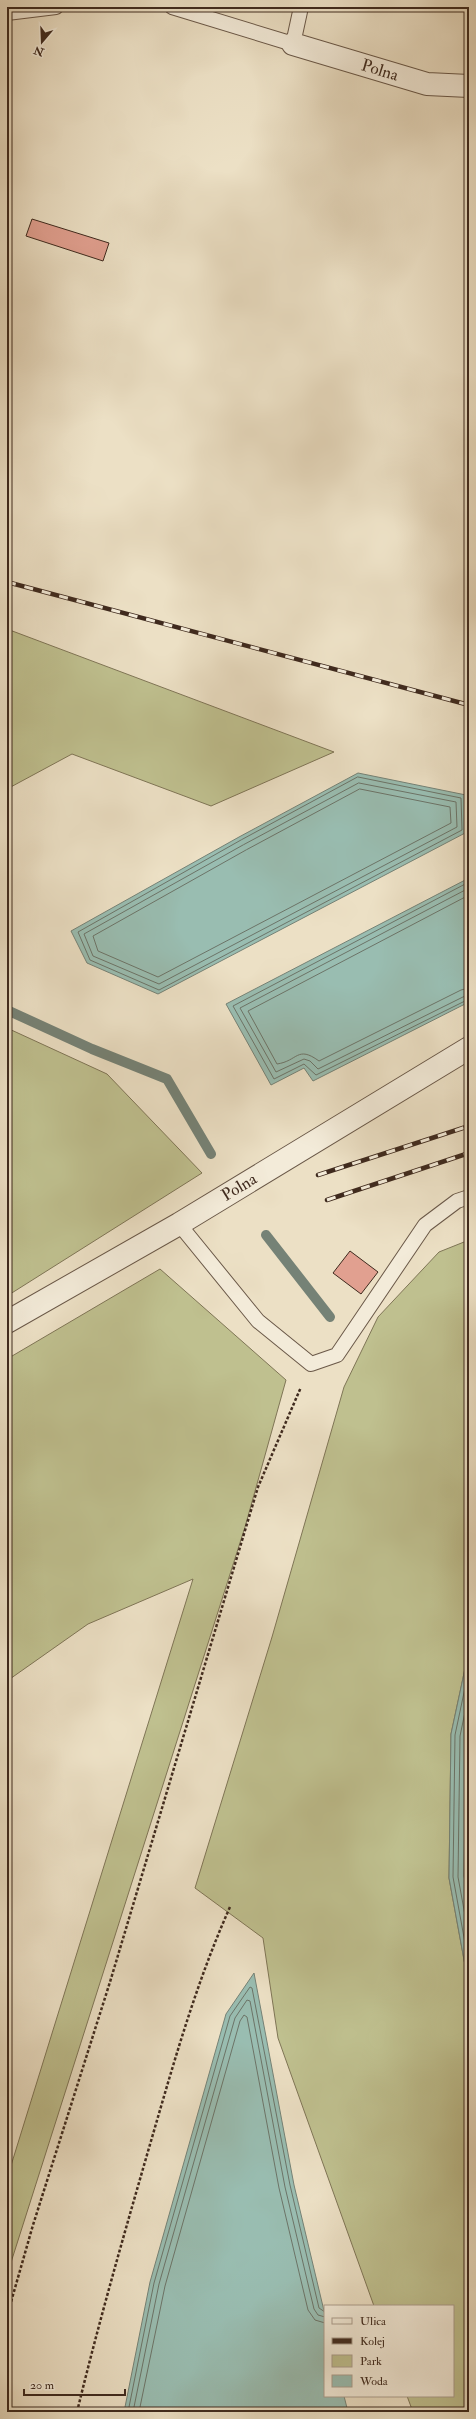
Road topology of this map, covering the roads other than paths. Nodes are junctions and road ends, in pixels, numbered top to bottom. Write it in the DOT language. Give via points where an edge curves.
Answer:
graph roads {
  1 [pos="56,7"];
  2 [pos="172,7"];
  3 [pos="301,7"];
  4 [pos="7,13"];
  5 [pos="293,44"];
  6 [pos="469,86"];
  7 [pos="469,1048"];
  8 [pos="469,1197"];
  9 [pos="180,1224"];
  10 [pos="7,1322"];
  1 -- 4 [label="lane"];
  2 -- 5 [label="lane"];
  3 -- 5 [label="lane"];
  5 -- 6 [label="street, Polna" via="427,84"];
  7 -- 9 [label="street, Polna"];
  8 -- 9 [label="lane" via="457,1201 425,1225 337,1355 311,1364 258,1321"];
  9 -- 10 [label="street, Polna"];
}
